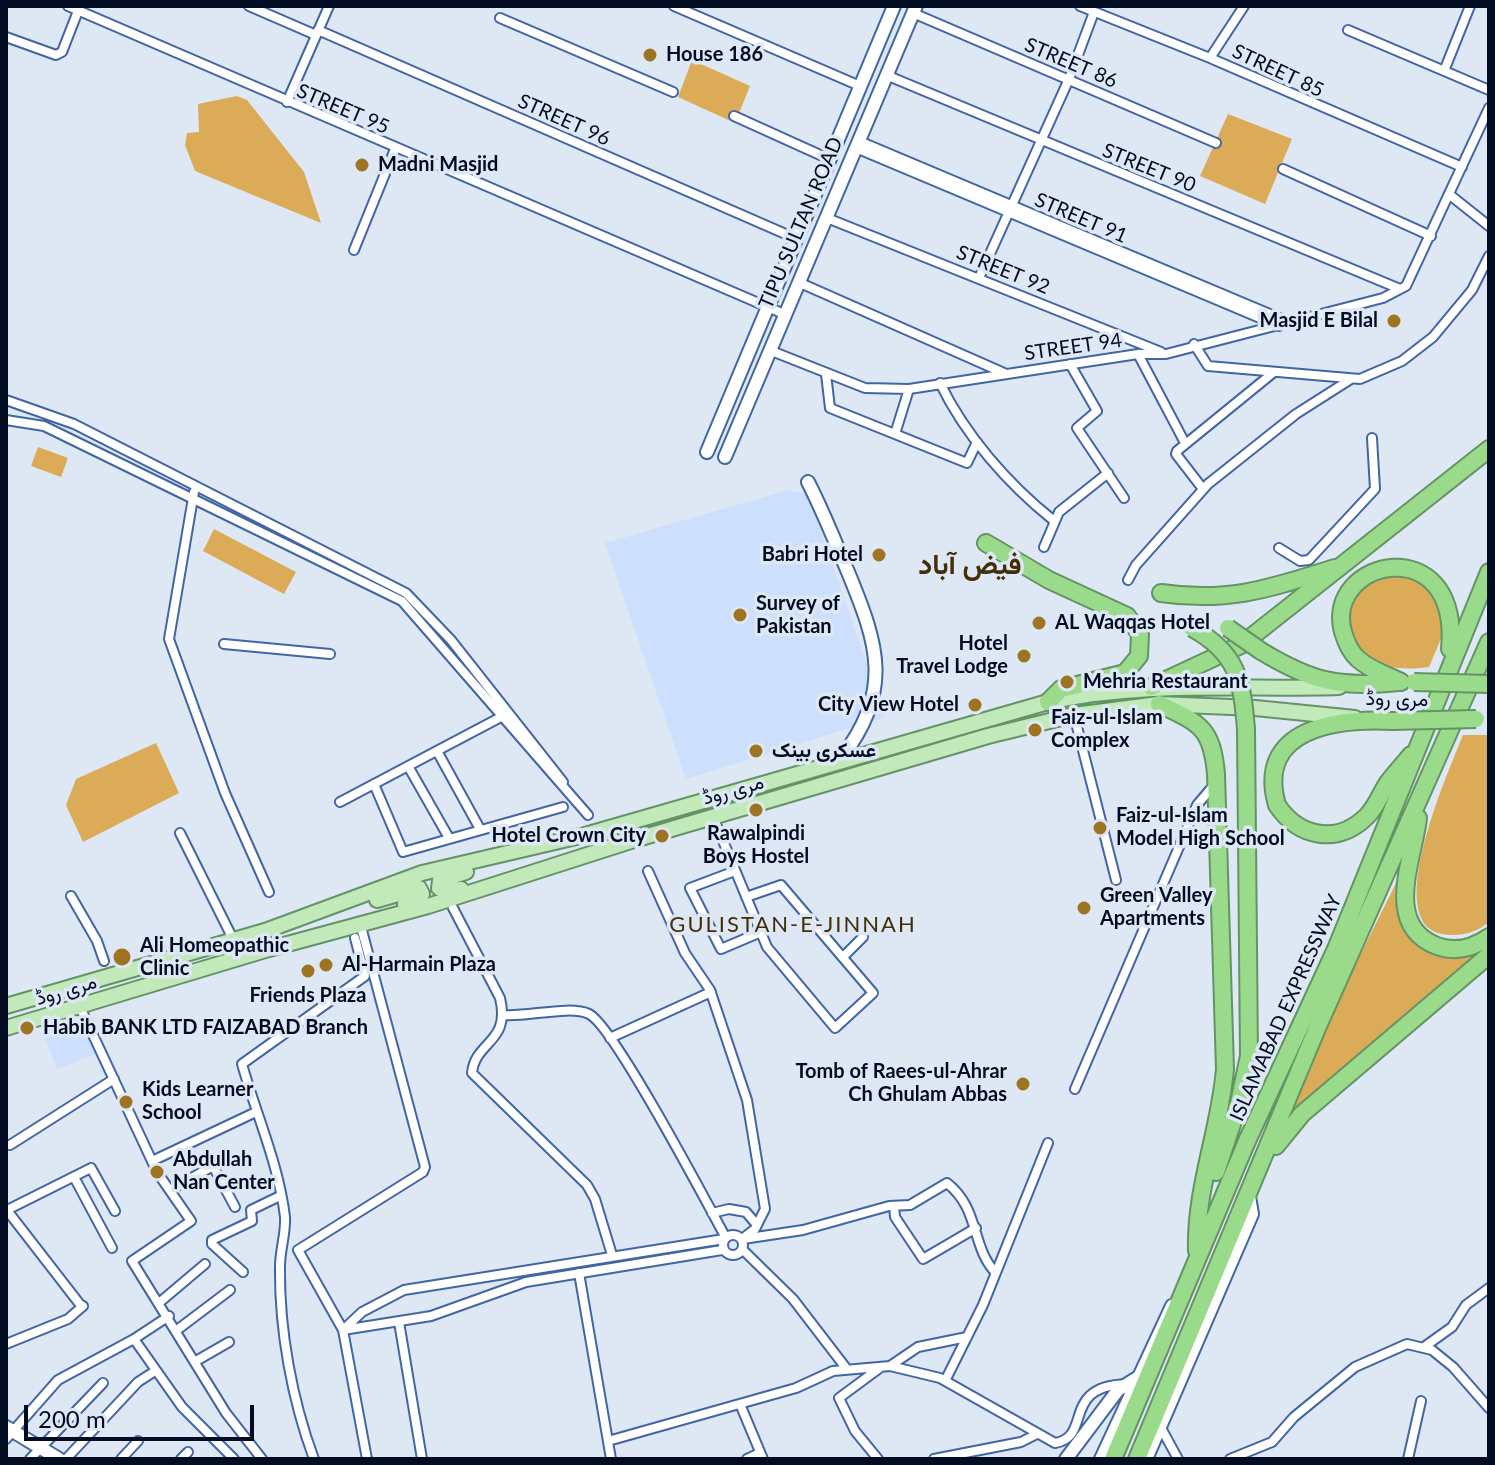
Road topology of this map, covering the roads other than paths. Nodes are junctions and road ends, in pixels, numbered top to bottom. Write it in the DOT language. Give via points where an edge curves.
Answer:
graph roads {
  1 [pos="68,6"];
  2 [pos="249,6"];
  3 [pos="329,6"];
  4 [pos="674,6"];
  5 [pos="894,6"];
  6 [pos="1080,6"];
  7 [pos="1244,6"];
  8 [pos="1470,6"];
  9 [pos="914,9"];
  10 [pos="78,11"];
  11 [pos="1094,12"];
  12 [pos="500,18"];
  13 [pos="1348,30"];
  14 [pos="317,32"];
  15 [pos="6,37"];
  16 [pos="1210,58"];
  17 [pos="1444,71"];
  18 [pos="886,75"];
  19 [pos="1069,79"];
  20 [pos="860,86"];
  21 [pos="1489,90"];
  22 [pos="673,92"];
  23 [pos="287,102"];
  24 [pos="1489,108"];
  25 [pos="850,110"];
  26 [pos="734,116"];
  27 [pos="868,119"];
  28 [pos="1040,141"];
  29 [pos="1216,143"];
  30 [pos="857,145"];
  31 [pos="395,149"];
  32 [pos="829,159"];
  33 [pos="1462,167"];
  34 [pos="1283,169"];
  35 [pos="1450,195"];
  36 [pos="1009,209"];
  37 [pos="827,218"];
  38 [pos="1489,226"];
  39 [pos="1431,236"];
  40 [pos="797,239"];
  41 [pos="354,250"];
  42 [pos="1489,256"];
  43 [pos="979,278"];
  44 [pos="798,282"];
  45 [pos="1400,289"];
  46 [pos="767,306"];
  47 [pos="784,314"];
  48 [pos="1291,324"];
  49 [pos="1279,326"];
  50 [pos="1194,344"];
  51 [pos="769,350"];
  52 [pos="1138,354"];
  53 [pos="1166,354"];
  54 [pos="1070,364"];
  55 [pos="1274,372"];
  56 [pos="1004,373"];
  57 [pos="826,374"];
  58 [pos="1352,378"];
  59 [pos="940,383"];
  60 [pos="909,389"];
  61 [pos="6,400"];
  62 [pos="47,414"];
  63 [pos="6,420"];
  64 [pos="44,426"];
  65 [pos="895,434"];
  66 [pos="1372,438"];
  67 [pos="977,442"];
  68 [pos="1185,443"];
  69 [pos="1489,449"];
  70 [pos="707,452"];
  71 [pos="725,457"];
  72 [pos="1108,473"];
  73 [pos="808,482"];
  74 [pos="1203,489"];
  75 [pos="194,492"];
  76 [pos="1124,498"];
  77 [pos="1053,520"];
  78 [pos="986,543"];
  79 [pos="1044,547"];
  80 [pos="1279,548"];
  81 [pos="1347,564"];
  82 [pos="1489,572"];
  83 [pos="1128,580"];
  84 [pos="1161,593"];
  85 [pos="1192,628"];
  86 [pos="1228,628"];
  87 [pos="1489,642"];
  88 [pos="224,644"];
  89 [pos="330,654"];
  90 [pos="1448,667"];
  91 [pos="1408,682"];
  92 [pos="1489,684"];
  93 [pos="1151,687"];
  94 [pos="1352,687"];
  95 [pos="1048,702"];
  96 [pos="1159,704"];
  97 [pos="1074,715"];
  98 [pos="501,717"];
  99 [pos="1483,719"];
  100 [pos="1372,720"];
  101 [pos="1420,745"];
  102 [pos="437,751"];
  103 [pos="840,760"];
  104 [pos="408,766"];
  105 [pos="1216,782"];
  106 [pos="374,784"];
  107 [pos="568,791"];
  108 [pos="1419,800"];
  109 [pos="340,802"];
  110 [pos="563,807"];
  111 [pos="588,815"];
  112 [pos="714,817"];
  113 [pos="480,829"];
  114 [pos="180,833"];
  115 [pos="585,835"];
  116 [pos="449,838"];
  117 [pos="634,840"];
  118 [pos="648,871"];
  119 [pos="735,871"];
  120 [pos="1116,880"];
  121 [pos="269,892"];
  122 [pos="71,896"];
  123 [pos="746,897"];
  124 [pos="453,908"];
  125 [pos="265,931"];
  126 [pos="357,931"];
  127 [pos="761,932"];
  128 [pos="863,937"];
  129 [pos="1489,937"];
  130 [pos="234,941"];
  131 [pos="269,949"];
  132 [pos="1489,955"];
  133 [pos="843,957"];
  134 [pos="104,961"];
  135 [pos="711,992"];
  136 [pos="6,1006"];
  137 [pos="80,1007"];
  138 [pos="504,1015"];
  139 [pos="6,1028"];
  140 [pos="610,1038"];
  141 [pos="114,1079"];
  142 [pos="1075,1089"];
  143 [pos="256,1112"];
  144 [pos="1048,1143"];
  145 [pos="10,1145"];
  146 [pos="152,1161"];
  147 [pos="1263,1162"];
  148 [pos="74,1177"];
  149 [pos="170,1190"];
  150 [pos="280,1196"];
  151 [pos="1249,1197"];
  152 [pos="894,1206"];
  153 [pos="235,1207"];
  154 [pos="7,1210"];
  155 [pos="115,1211"];
  156 [pos="712,1213"];
  157 [pos="757,1225"];
  158 [pos="976,1228"];
  159 [pos="725,1238"];
  160 [pos="742,1239"];
  161 [pos="112,1248"];
  162 [pos="742,1249"];
  163 [pos="722,1250"];
  164 [pos="612,1255"];
  165 [pos="1198,1259"];
  166 [pos="205,1264"];
  167 [pos="243,1272"];
  168 [pos="995,1272"];
  169 [pos="579,1273"];
  170 [pos="1489,1288"];
  171 [pos="230,1290"];
  172 [pos="160,1302"];
  173 [pos="169,1316"];
  174 [pos="399,1322"];
  175 [pos="177,1330"];
  176 [pos="343,1330"];
  177 [pos="967,1337"];
  178 [pos="134,1339"];
  179 [pos="229,1342"];
  180 [pos="6,1344"];
  181 [pos="1424,1347"];
  182 [pos="196,1361"];
  183 [pos="886,1366"];
  184 [pos="846,1368"];
  185 [pos="155,1371"];
  186 [pos="945,1381"];
  187 [pos="1132,1381"];
  188 [pos="103,1383"];
  189 [pos="1421,1401"];
  190 [pos="740,1404"];
  191 [pos="1489,1408"];
  192 [pos="1160,1426"];
  193 [pos="8,1433"];
  194 [pos="1037,1434"];
  195 [pos="138,1441"];
  196 [pos="608,1441"];
  197 [pos="39,1446"];
  198 [pos="188,1452"];
  199 [pos="762,1456"];
  200 [pos="30,1459"];
  201 [pos="59,1459"];
  202 [pos="66,1459"];
  203 [pos="121,1459"];
  204 [pos="181,1459"];
  205 [pos="239,1459"];
  206 [pos="262,1459"];
  207 [pos="314,1459"];
  208 [pos="367,1459"];
  209 [pos="422,1459"];
  210 [pos="611,1459"];
  211 [pos="747,1459"];
  212 [pos="878,1459"];
  213 [pos="934,1459"];
  214 [pos="1066,1459"];
  215 [pos="1101,1459"];
  216 [pos="1113,1459"];
  217 [pos="1137,1459"];
  218 [pos="1146,1459"];
  219 [pos="1178,1459"];
  220 [pos="1230,1459"];
  221 [pos="1408,1459"];
  1 -- 10 [label="street, STREET 95"];
  2 -- 14 [label="street, STREET 96"];
  3 -- 14 [label="street"];
  4 -- 20 [label="street"];
  5 -- 20 [label="street, TIPU SULTAN ROAD"];
  6 -- 11 [label="street, STREET 85"];
  7 -- 16 [label="street"];
  8 -- 17 [label="street"];
  9 -- 18 [label="street, TIPU SULTAN ROAD"];
  9 -- 19 [label="street, STREET 86"];
  10 -- 15 [label="street" via="62,52 56,55"];
  10 -- 23 [label="street, STREET 95"];
  11 -- 16 [label="street, STREET 85"];
  11 -- 19 [label="street"];
  12 -- 22 [label="street"];
  13 -- 17 [label="street"];
  14 -- 23 [label="street"];
  14 -- 40 [label="street, STREET 96"];
  16 -- 33 [label="street, STREET 85"];
  17 -- 21 [label="street"];
  18 -- 27 [label="street, TIPU SULTAN ROAD"];
  18 -- 28 [label="street, STREET 90"];
  19 -- 28 [label="street"];
  19 -- 29 [label="street, STREET 86"];
  20 -- 25 [label="street, TIPU SULTAN ROAD"];
  23 -- 31 [label="street, STREET 95"];
  24 -- 33 [label="street"];
  25 -- 27 [label="street"];
  25 -- 32 [label="street, TIPU SULTAN ROAD"];
  26 -- 32 [label="street"];
  27 -- 30 [label="street, TIPU SULTAN ROAD"];
  28 -- 36 [label="street"];
  28 -- 45 [label="street, STREET 90"];
  30 -- 36 [label="street, STREET 91"];
  30 -- 37 [label="street, TIPU SULTAN ROAD"];
  31 -- 41 [label="street"];
  31 -- 46 [label="street, STREET 95"];
  32 -- 40 [label="street, TIPU SULTAN ROAD"];
  33 -- 35 [label="street"];
  34 -- 39 [label="street"];
  35 -- 38 [label="street"];
  35 -- 39 [label="street"];
  36 -- 43 [label="street"];
  36 -- 48 [label="street, STREET 91"];
  36 -- 49 [label="street"];
  37 -- 43 [label="street, STREET 92"];
  37 -- 44 [label="street, TIPU SULTAN ROAD"];
  39 -- 45 [label="street"];
  40 -- 46 [label="street, TIPU SULTAN ROAD"];
  42 -- 58 [label="street" via="1472,290 1433,337 1402,361"];
  43 -- 53 [label="street, STREET 92"];
  44 -- 47 [label="street, TIPU SULTAN ROAD"];
  44 -- 56 [label="street"];
  45 -- 48 [label="street, STREET 94"];
  46 -- 47 [label="street, STREET 95"];
  46 -- 70 [label="street, TIPU SULTAN ROAD"];
  47 -- 51 [label="street, TIPU SULTAN ROAD"];
  48 -- 49 [label="street, STREET 94"];
  49 -- 50 [label="street, STREET 94"];
  50 -- 53 [label="street, STREET 94"];
  50 -- 55 [label="street" via="1208,366"];
  51 -- 57 [label="street, STREET 94"];
  51 -- 71 [label="street, TIPU SULTAN ROAD"];
  52 -- 53 [label="street, STREET 94"];
  52 -- 54 [label="street, STREET 94"];
  52 -- 68 [label="street"];
  54 -- 56 [label="street, STREET 94"];
  54 -- 72 [label="street" via="1097,411 1077,428"];
  55 -- 58 [label="street"];
  55 -- 68 [label="street"];
  56 -- 59 [label="street, STREET 94"];
  57 -- 60 [label="street, STREET 94" via="865,388"];
  57 -- 65 [label="street" via="830,408"];
  58 -- 74 [label="street" via="1296,414"];
  59 -- 60 [label="street, STREET 94"];
  59 -- 67 [label="street"];
  60 -- 65 [label="street"];
  61 -- 62 [label="street"];
  62 -- 64 [label="street"];
  62 -- 75 [label="street"];
  63 -- 64 [label="street"];
  64 -- 75 [label="street"];
  65 -- 67 [label="street" via="967,463"];
  66 -- 80 [label="street" via="1375,489 1357,511 1309,560 1300,561"];
  67 -- 77 [label="street"];
  68 -- 74 [label="street" via="1176,454"];
  69 -- 81 [label="highway"];
  72 -- 76 [label="street"];
  72 -- 77 [label="street"];
  73 -- 103 [label="street" via="876,646 868,715"];
  74 -- 83 [label="street"];
  75 -- 98 [label="street" via="402,601"];
  75 -- 107 [label="street" via="369,573 416,601"];
  75 -- 121 [label="street" via="169,639 225,793"];
  77 -- 79 [label="street"];
  78 -- 95 [label="highway" via="1127,616 1140,634 1139,656 1125,673 1061,689"];
  81 -- 84 [label="highway" via="1236,597 1198,599"];
  81 -- 93 [label="highway" via="1241,645"];
  82 -- 90 [label="highway, ISLAMABAD EXPRESSWAY"];
  85 -- 165 [label="highway, bridge" via="1216,643 1233,665 1243,694 1246,729 1249,1056 1208,1197"];
  86 -- 94 [label="highway, مری روڈ, bridge" via="1299,674"];
  87 -- 108 [label="highway, ISLAMABAD EXPRESSWAY"];
  88 -- 89 [label="street"];
  90 -- 91 [label="highway" via="1451,621 1441,590 1416,571 1381,569 1349,594 1341,620 1356,658"];
  90 -- 101 [label="highway, ISLAMABAD EXPRESSWAY"];
  91 -- 92 [label="highway, مری روڈ, bridge"];
  91 -- 94 [label="highway, مری روڈ"];
  93 -- 94 [label="main road, مری روڈ"];
  93 -- 95 [label="main road, مری روڈ"];
  95 -- 103 [label="main road, مری روڈ"];
  96 -- 97 [label="main road, مری روڈ"];
  96 -- 100 [label="main road, مری روڈ"];
  96 -- 105 [label="highway" via="1208,734"];
  97 -- 112 [label="main road, مری روڈ"];
  97 -- 120 [label="street"];
  98 -- 102 [label="street"];
  98 -- 107 [label="street"];
  99 -- 100 [label="highway, مری روڈ, bridge"];
  100 -- 101 [label="highway" via="1308,731 1282,752 1275,767 1274,794 1294,825 1325,836 1357,825"];
  101 -- 165 [label="highway, ISLAMABAD EXPRESSWAY"];
  102 -- 104 [label="street"];
  102 -- 113 [label="street"];
  103 -- 115 [label="main road, مری روڈ"];
  104 -- 106 [label="street"];
  104 -- 116 [label="street"];
  105 -- 142 [label="street" via="1197,805"];
  105 -- 165 [label="highway" via="1225,1069 1199,1207"];
  106 -- 109 [label="street"];
  106 -- 116 [label="street" via="403,852"];
  107 -- 111 [label="street"];
  108 -- 129 [label="highway" via="1406,884 1410,923 1426,940 1451,950"];
  108 -- 147 [label="highway, ISLAMABAD EXPRESSWAY"];
  110 -- 113 [label="street"];
  112 -- 117 [label="main road, مری روڈ"];
  112 -- 119 [label="street"];
  113 -- 116 [label="street"];
  114 -- 130 [label="street"];
  115 -- 117 [label="main road" via="440,880 439,888 461,889"];
  115 -- 125 [label="main road, مری روڈ" via="422,873"];
  117 -- 126 [label="main road, مری روڈ"];
  118 -- 135 [label="street" via="685,953"];
  119 -- 123 [label="street"];
  119 -- 127 [label="street" via="690,888 721,949"];
  122 -- 134 [label="street"];
  123 -- 127 [label="street"];
  123 -- 133 [label="street" via="781,885"];
  124 -- 138 [label="street"];
  125 -- 130 [label="main road, مری روڈ"];
  125 -- 131 [label="main road" via="413,887 422,894 419,900"];
  126 -- 131 [label="main road, مری روڈ"];
  126 -- 143 [label="street" via="365,976 242,1064"];
  126 -- 176 [label="street" via="425,1167 298,1250"];
  127 -- 133 [label="street" via="767,947 835,1028 873,993"];
  128 -- 133 [label="street"];
  130 -- 136 [label="main road, مری روڈ"];
  131 -- 137 [label="main road, مری روڈ"];
  132 -- 147 [label="highway" via="1302,1114"];
  135 -- 140 [label="street"];
  135 -- 157 [label="street" via="747,1100 764,1196 765,1209"];
  137 -- 139 [label="main road, مری روڈ"];
  137 -- 141 [label="street"];
  138 -- 140 [label="street" via="579,1011 598,1021"];
  138 -- 164 [label="street" via="472,1073 587,1185"];
  140 -- 156 [label="street"];
  141 -- 145 [label="street"];
  141 -- 146 [label="street"];
  143 -- 146 [label="street"];
  143 -- 150 [label="street"];
  144 -- 168 [label="street"];
  146 -- 149 [label="street"];
  147 -- 151 [label="highway, ISLAMABAD EXPRESSWAY"];
  148 -- 154 [label="street"];
  148 -- 155 [label="street" via="93,1169"];
  148 -- 161 [label="street"];
  149 -- 153 [label="street" via="213,1166"];
  149 -- 172 [label="street" via="191,1221 132,1261"];
  150 -- 167 [label="street" via="251,1210 252,1221 212,1240"];
  150 -- 207 [label="street" via="285,1220 282,1323"];
  151 -- 192 [label="street" via="1252,1214"];
  151 -- 217 [label="highway, ISLAMABAD EXPRESSWAY"];
  152 -- 158 [label="street" via="910,1205 947,1183"];
  152 -- 158 [label="street" via="895,1217 920,1258"];
  152 -- 160 [label="street" via="803,1230"];
  154 -- 180 [label="street" via="82,1306 68,1319"];
  156 -- 157 [label="street" via="746,1212"];
  156 -- 159 [label="street"];
  157 -- 160 [label="street"];
  158 -- 168 [label="street" via="985,1261"];
  159 -- 160 [label="street"];
  159 -- 163 [label="street"];
  159 -- 164 [label="street"];
  160 -- 162 [label="street"];
  162 -- 163 [label="street" via="733,1254"];
  162 -- 184 [label="street" via="793,1299"];
  163 -- 169 [label="street"];
  164 -- 176 [label="street" via="404,1290 362,1312"];
  165 -- 187 [label="street"];
  165 -- 216 [label="highway, ISLAMABAD EXPRESSWAY"];
  166 -- 172 [label="street"];
  168 -- 177 [label="street"];
  169 -- 174 [label="street" via="517,1285"];
  169 -- 196 [label="street"];
  170 -- 181 [label="street" via="1466,1305 1452,1327"];
  171 -- 175 [label="street"];
  172 -- 173 [label="street"];
  173 -- 175 [label="street"];
  173 -- 178 [label="street"];
  174 -- 176 [label="street"];
  174 -- 209 [label="street"];
  175 -- 182 [label="street"];
  176 -- 208 [label="street"];
  177 -- 183 [label="street" via="918,1347"];
  177 -- 186 [label="street"];
  178 -- 185 [label="street"];
  178 -- 193 [label="street" via="58,1380"];
  179 -- 182 [label="street"];
  181 -- 191 [label="street" via="1453,1367"];
  181 -- 220 [label="street" via="1407,1344 1370,1357 1294,1417 1272,1442"];
  182 -- 206 [label="street" via="226,1413"];
  183 -- 184 [label="street"];
  183 -- 186 [label="street"];
  183 -- 212 [label="street" via="839,1398 855,1431"];
  184 -- 190 [label="street"];
  185 -- 202 [label="street" via="138,1382"];
  185 -- 205 [label="street" via="182,1407"];
  186 -- 194 [label="street"];
  187 -- 194 [label="street" via="1089,1393 1061,1442"];
  187 -- 214 [label="street" via="1118,1390"];
  187 -- 215 [label="street"];
  188 -- 197 [label="street"];
  189 -- 221 [label="street"];
  190 -- 196 [label="street"];
  190 -- 199 [label="street"];
  192 -- 218 [label="street"];
  192 -- 219 [label="street"];
  193 -- 197 [label="street"];
  194 -- 213 [label="street" via="1021,1442"];
  195 -- 203 [label="street"];
  196 -- 210 [label="street"];
  197 -- 200 [label="street"];
  197 -- 201 [label="street"];
  198 -- 204 [label="street"];
  199 -- 211 [label="street"];
}
